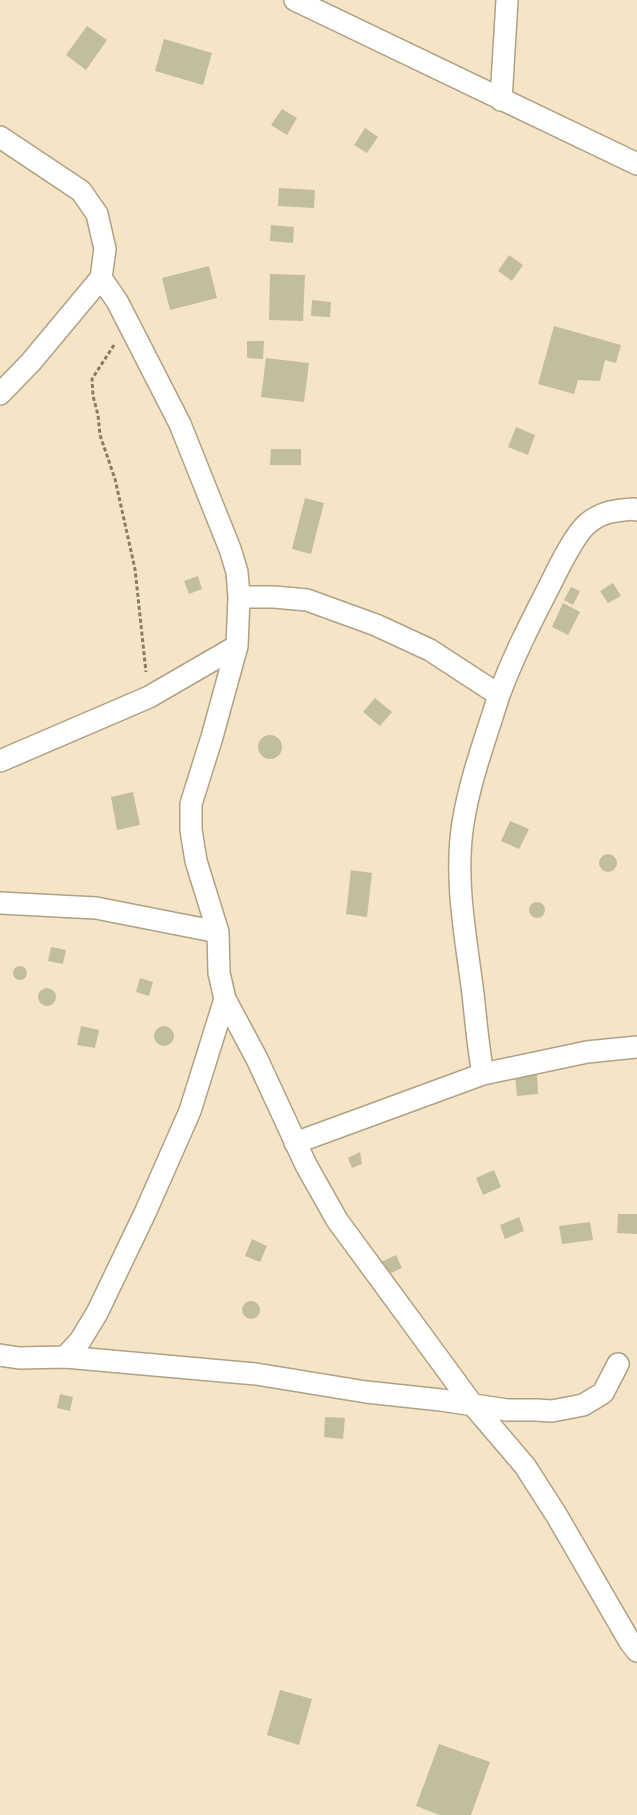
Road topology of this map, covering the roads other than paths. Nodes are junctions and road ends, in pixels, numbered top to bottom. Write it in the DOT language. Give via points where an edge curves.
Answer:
graph roads {
  1 [pos="507,0"];
  2 [pos="300,1"];
  3 [pos="501,100"];
  4 [pos="0,137"];
  5 [pos="637,164"];
  6 [pos="100,278"];
  7 [pos="0,394"];
  8 [pos="637,510"];
  9 [pos="239,597"];
  10 [pos="237,646"];
  11 [pos="499,694"];
  12 [pos="0,761"];
  13 [pos="0,903"];
  14 [pos="218,932"];
  15 [pos="226,999"];
  16 [pos="637,1047"];
  17 [pos="483,1074"];
  18 [pos="295,1143"];
  19 [pos="0,1355"];
  20 [pos="65,1356"];
  21 [pos="618,1364"];
  22 [pos="472,1404"];
  23 [pos="637,1651"];
  1 -- 3 [label="street"];
  2 -- 3 [label="street"];
  3 -- 5 [label="street"];
  4 -- 6 [label="street" via="81,191 97,214 105,249"];
  6 -- 7 [label="street" via="31,362"];
  6 -- 9 [label="street" via="117,301 180,424 230,549"];
  8 -- 11 [label="street" via="604,512 585,526 563,559"];
  9 -- 10 [label="street"];
  9 -- 11 [label="street" via="307,600 376,625 430,650"];
  10 -- 12 [label="street" via="149,697"];
  10 -- 14 [label="street" via="191,804 196,861"];
  11 -- 17 [label="street" via="469,790 462,825 466,948"];
  13 -- 14 [label="street" via="96,908"];
  14 -- 15 [label="street" via="219,973"];
  15 -- 18 [label="street"];
  15 -- 20 [label="street" via="190,1112 97,1313 80,1341"];
  16 -- 17 [label="street" via="587,1052"];
  17 -- 18 [label="street"];
  18 -- 22 [label="street" via="337,1220"];
  19 -- 20 [label="street" via="19,1358"];
  20 -- 22 [label="street" via="256,1374 366,1392"];
  21 -- 22 [label="street" via="603,1394 583,1405 552,1411 507,1410"];
  22 -- 23 [label="street" via="525,1466"];
}
